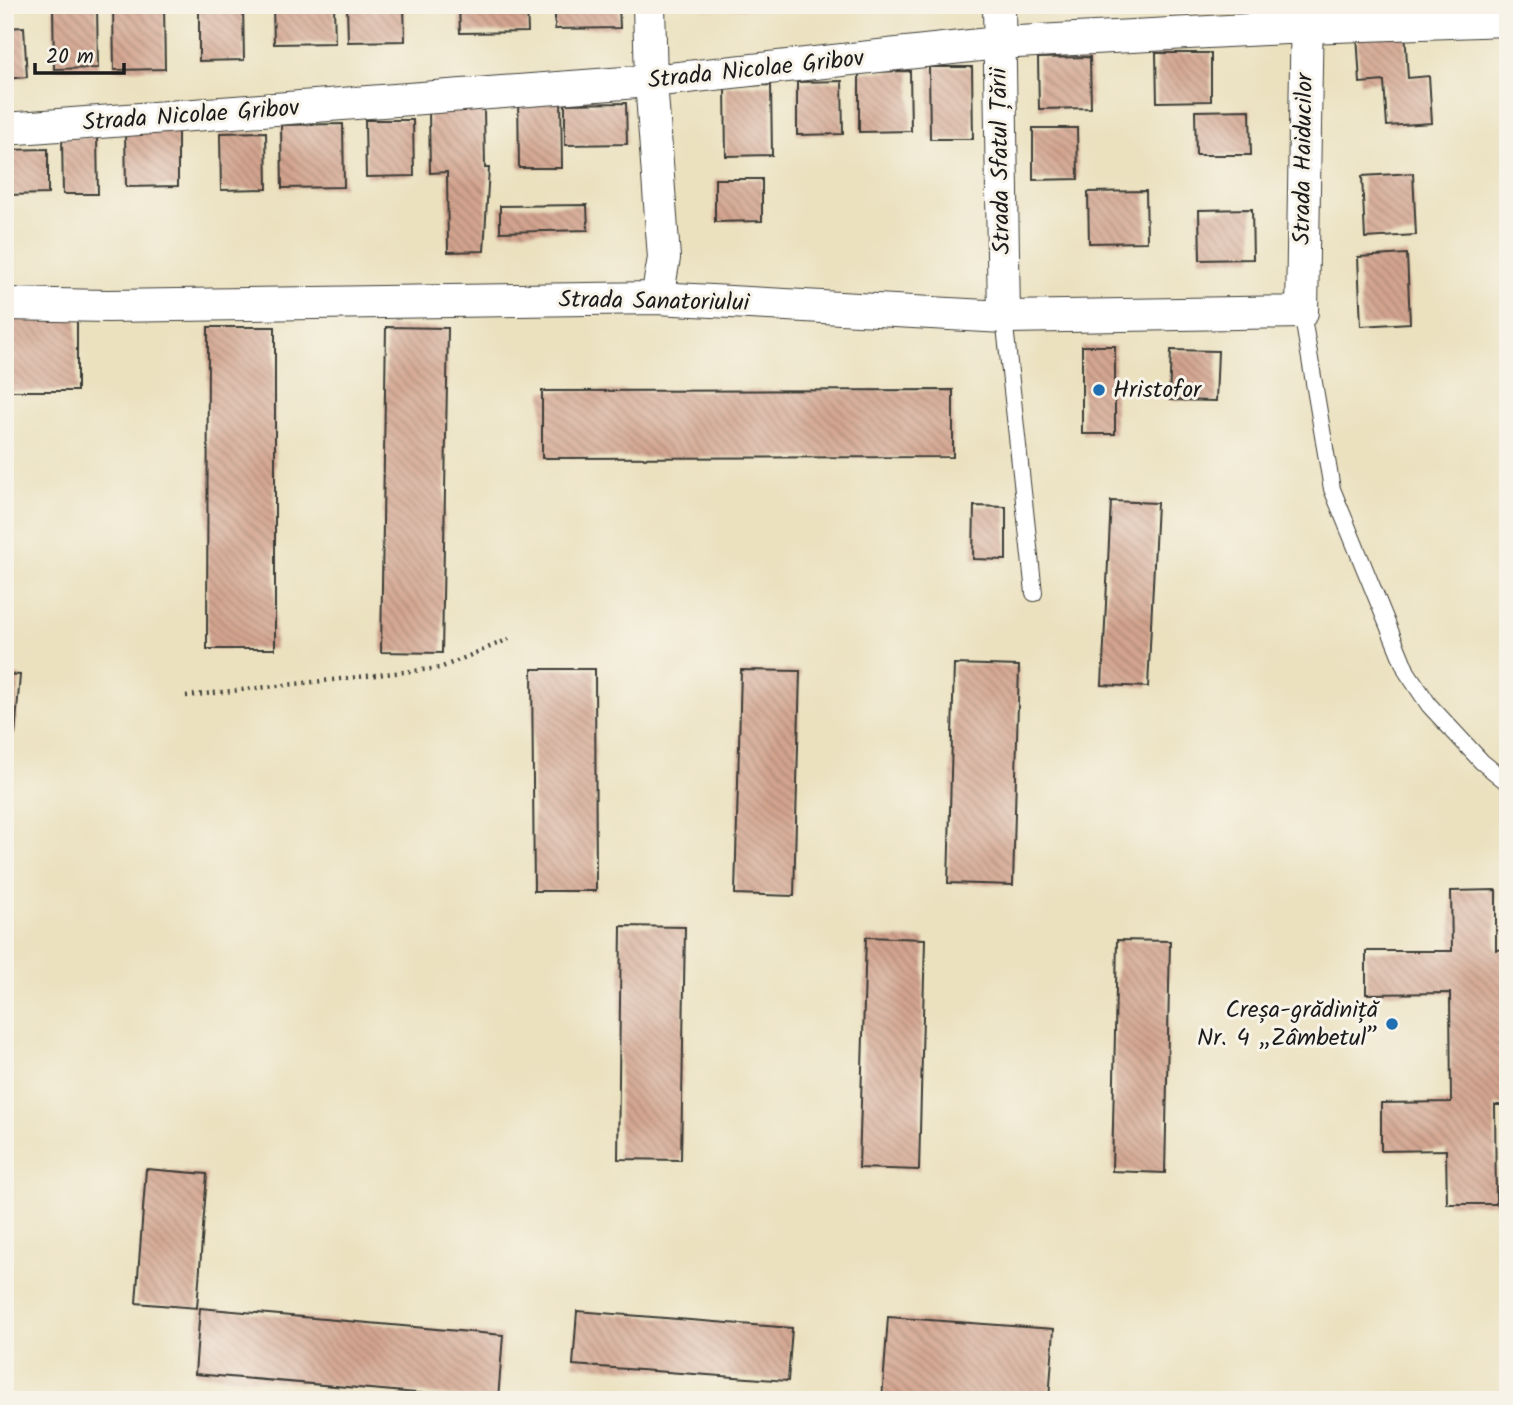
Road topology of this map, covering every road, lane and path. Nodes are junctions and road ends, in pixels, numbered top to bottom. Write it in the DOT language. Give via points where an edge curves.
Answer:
graph roads {
  1 [pos="649,5"];
  2 [pos="999,5"];
  3 [pos="1306,16"];
  4 [pos="1508,20"];
  5 [pos="998,43"];
  6 [pos="651,81"];
  7 [pos="5,129"];
  8 [pos="657,298"];
  9 [pos="5,304"];
  10 [pos="1302,312"];
  11 [pos="1004,317"];
  12 [pos="1034,593"];
  13 [pos="509,639"];
  14 [pos="186,696"];
  15 [pos="1503,779"];
  16 [pos="1508,832"];
  1 -- 6 [label="street"];
  2 -- 5 [label="street, Strada Sfatul Țării"];
  3 -- 4 [label="street, Strada Nicolae Gribov"];
  3 -- 5 [label="street, Strada Nicolae Gribov"];
  3 -- 10 [label="street, Strada Haiducilor"];
  5 -- 6 [label="street, Strada Nicolae Gribov"];
  5 -- 11 [label="street, Strada Sfatul Țării"];
  6 -- 7 [label="street, Strada Nicolae Gribov"];
  6 -- 8 [label="street" via="664,258"];
  8 -- 9 [label="street, Strada Sanatoriului"];
  8 -- 11 [label="street, Strada Sanatoriului"];
  10 -- 11 [label="street, Strada Sanatoriului"];
  10 -- 15 [label="lane" via="1332,489 1407,673 1429,705"];
  11 -- 12 [label="lane"];
  13 -- 14 [label="path" via="440,668"];
  15 -- 16 [label="path"];
}
